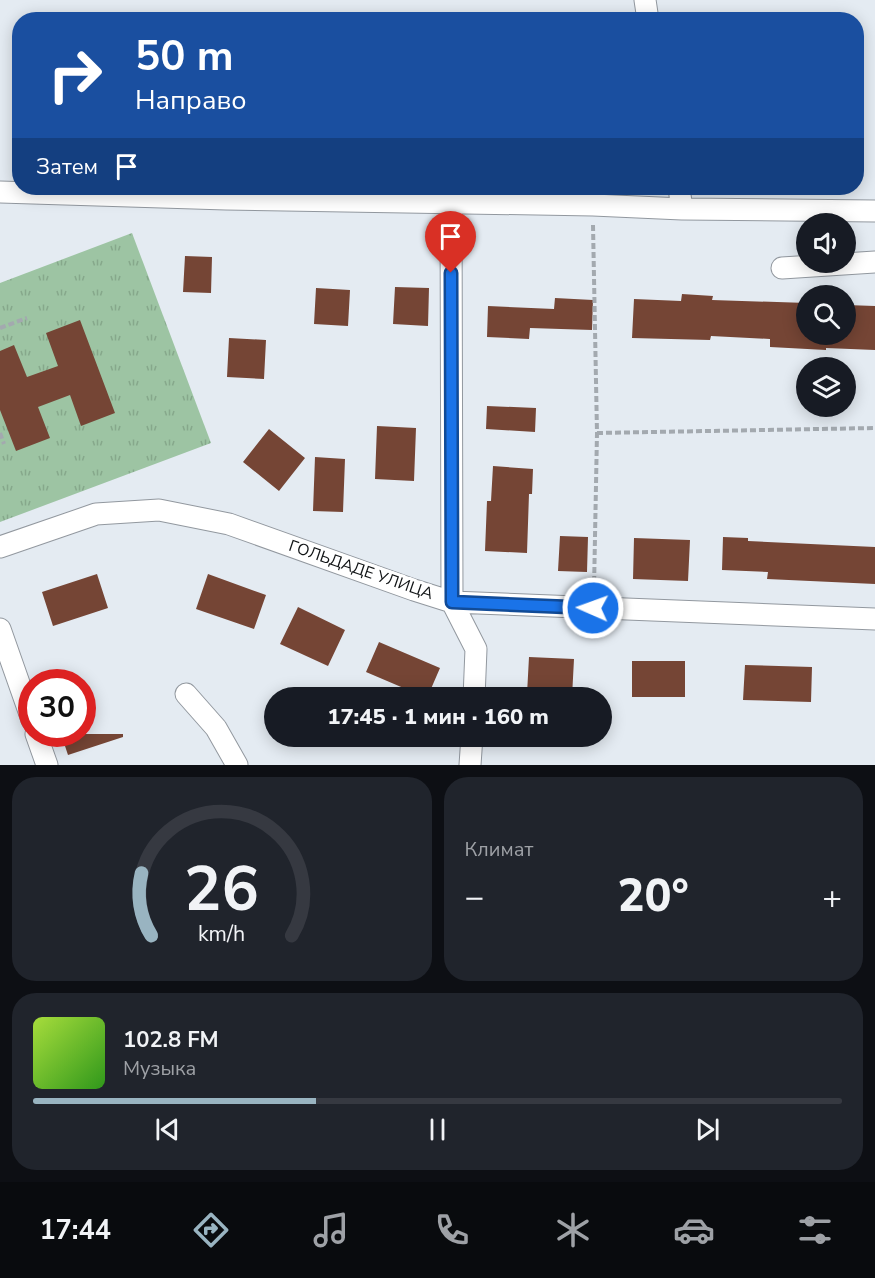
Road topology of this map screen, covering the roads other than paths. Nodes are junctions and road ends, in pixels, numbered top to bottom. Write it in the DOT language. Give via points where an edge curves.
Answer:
graph roads {
  1 [pos="97,195"];
  2 [pos="680,195"];
  3 [pos="451,202"];
  4 [pos="682,209"];
  5 [pos="875,211"];
  6 [pos="875,262"];
  7 [pos="782,268"];
  8 [pos="0,547"];
  9 [pos="452,602"];
  10 [pos="875,620"];
  11 [pos="0,629"];
  12 [pos="18,680"];
  13 [pos="474,687"];
  14 [pos="186,694"];
  15 [pos="41,747"];
  16 [pos="471,747"];
  17 [pos="47,765"];
  18 [pos="237,765"];
  19 [pos="470,765"];
  1 -- 3 [label="street"];
  2 -- 4 [label="street"];
  3 -- 4 [label="street"];
  3 -- 9 [label="street"];
  4 -- 5 [label="street"];
  6 -- 7 [label="street"];
  8 -- 9 [label="street, ГОЛЬДАДЕ УЛИЦА" via="96,514 159,510 229,524"];
  9 -- 10 [label="street, ГОЛЬДАДЕ УЛИЦА"];
  9 -- 13 [label="street" via="476,649"];
  11 -- 12 [label="street"];
  14 -- 18 [label="street" via="216,728"];
  15 -- 17 [label="street"];
  16 -- 19 [label="street"];
}
